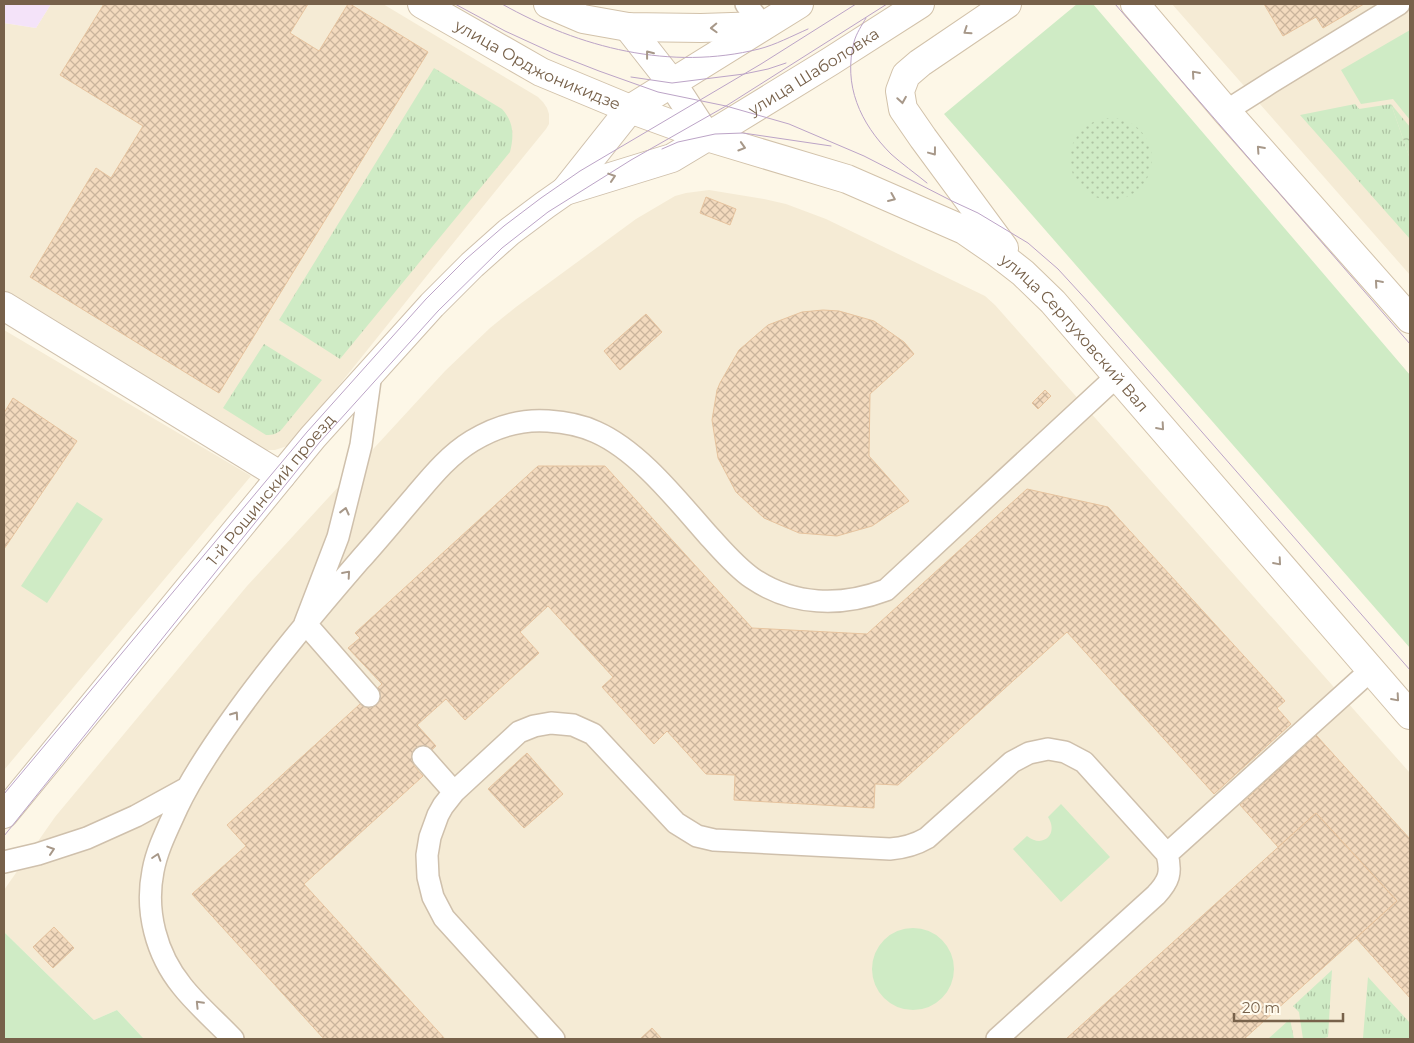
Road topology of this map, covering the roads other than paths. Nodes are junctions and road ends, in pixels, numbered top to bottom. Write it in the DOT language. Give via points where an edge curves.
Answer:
graph roads {
  1 [pos="422,4"];
  2 [pos="548,4"];
  3 [pos="746,4"];
  4 [pos="799,4"];
  5 [pos="920,4"];
  6 [pos="1007,4"];
  7 [pos="1135,4"];
  8 [pos="1399,4"];
  9 [pos="763,26"];
  10 [pos="628,27"];
  11 [pos="672,83"];
  12 [pos="630,109"];
  13 [pos="1226,111"];
  14 [pos="707,137"];
  15 [pos="565,191"];
  16 [pos="1023,273"];
  17 [pos="4,306"];
  18 [pos="1410,319"];
  19 [pos="371,373"];
  20 [pos="1117,376"];
  21 [pos="281,476"];
  22 [pos="305,623"];
  23 [pos="1371,670"];
  24 [pos="370,696"];
  25 [pos="1410,715"];
  26 [pos="423,757"];
  27 [pos="187,788"];
  28 [pos="454,792"];
  29 [pos="4,814"];
  30 [pos="1167,854"];
  31 [pos="4,862"];
  32 [pos="233,1039"];
  33 [pos="554,1039"];
  34 [pos="997,1039"];
  1 -- 12 [label="main road, улица Орджоникидзе" via="541,72"];
  2 -- 10 [label="main road" via="583,19"];
  3 -- 9 [label="lane"];
  4 -- 9 [label="main road"];
  5 -- 14 [label="main road, улица Шаболовка"];
  6 -- 16 [label="main road, one-way" via="920,63 906,75 900,91 903,109"];
  13 -- 7 [label="main road, one-way"];
  8 -- 13 [label="lane"];
  9 -- 10 [label="main road, one-way"];
  9 -- 11 [label="main road"];
  11 -- 10 [label="main road, one-way"];
  11 -- 12 [label="main road"];
  11 -- 14 [label="main road"];
  12 -- 14 [label="main road, улица Серпуховский Вал"];
  12 -- 15 [label="main road, 1-й Рощинский проезд"];
  18 -- 13 [label="main road, one-way"];
  15 -- 14 [label="main road, 1-й Рощинский проезд, one-way" via="672,158"];
  14 -- 16 [label="main road, улица Серпуховский Вал, one-way" via="847,179 899,201 964,230"];
  15 -- 19 [label="main road, 1-й Рощинский проезд" via="509,232 472,265"];
  16 -- 20 [label="main road, улица Серпуховский Вал" via="1053,302"];
  17 -- 21 [label="main road"];
  19 -- 21 [label="main road, 1-й Рощинский проезд"];
  22 -- 19 [label="lane, one-way" via="338,537 361,444"];
  22 -- 20 [label="lane, one-way" via="440,467 486,433 509,425 540,421 562,422 599,433 634,457 732,561 768,588 817,601 838,602 871,596 886,590"];
  20 -- 23 [label="main road, улица Серпуховский Вал, one-way"];
  21 -- 29 [label="main road, 1-й Рощинский проезд"];
  22 -- 24 [label="lane"];
  27 -- 22 [label="lane, one-way" via="249,695"];
  23 -- 25 [label="main road, улица Серпуховский Вал, one-way"];
  23 -- 30 [label="lane"];
  26 -- 28 [label="lane"];
  31 -- 27 [label="lane, one-way" via="87,838"];
  32 -- 27 [label="lane, one-way" via="181,985 160,950 152,922 153,870 162,840"];
  28 -- 30 [label="lane" via="519,732 551,723 573,725 593,734 670,818 697,836 714,840 890,849 903,848 927,838 1012,762 1028,753 1048,749 1065,752 1084,762"];
  28 -- 33 [label="lane" via="443,806 430,837 428,876 433,897 444,918"];
  30 -- 34 [label="lane" via="1169,875 1156,895"];
}
